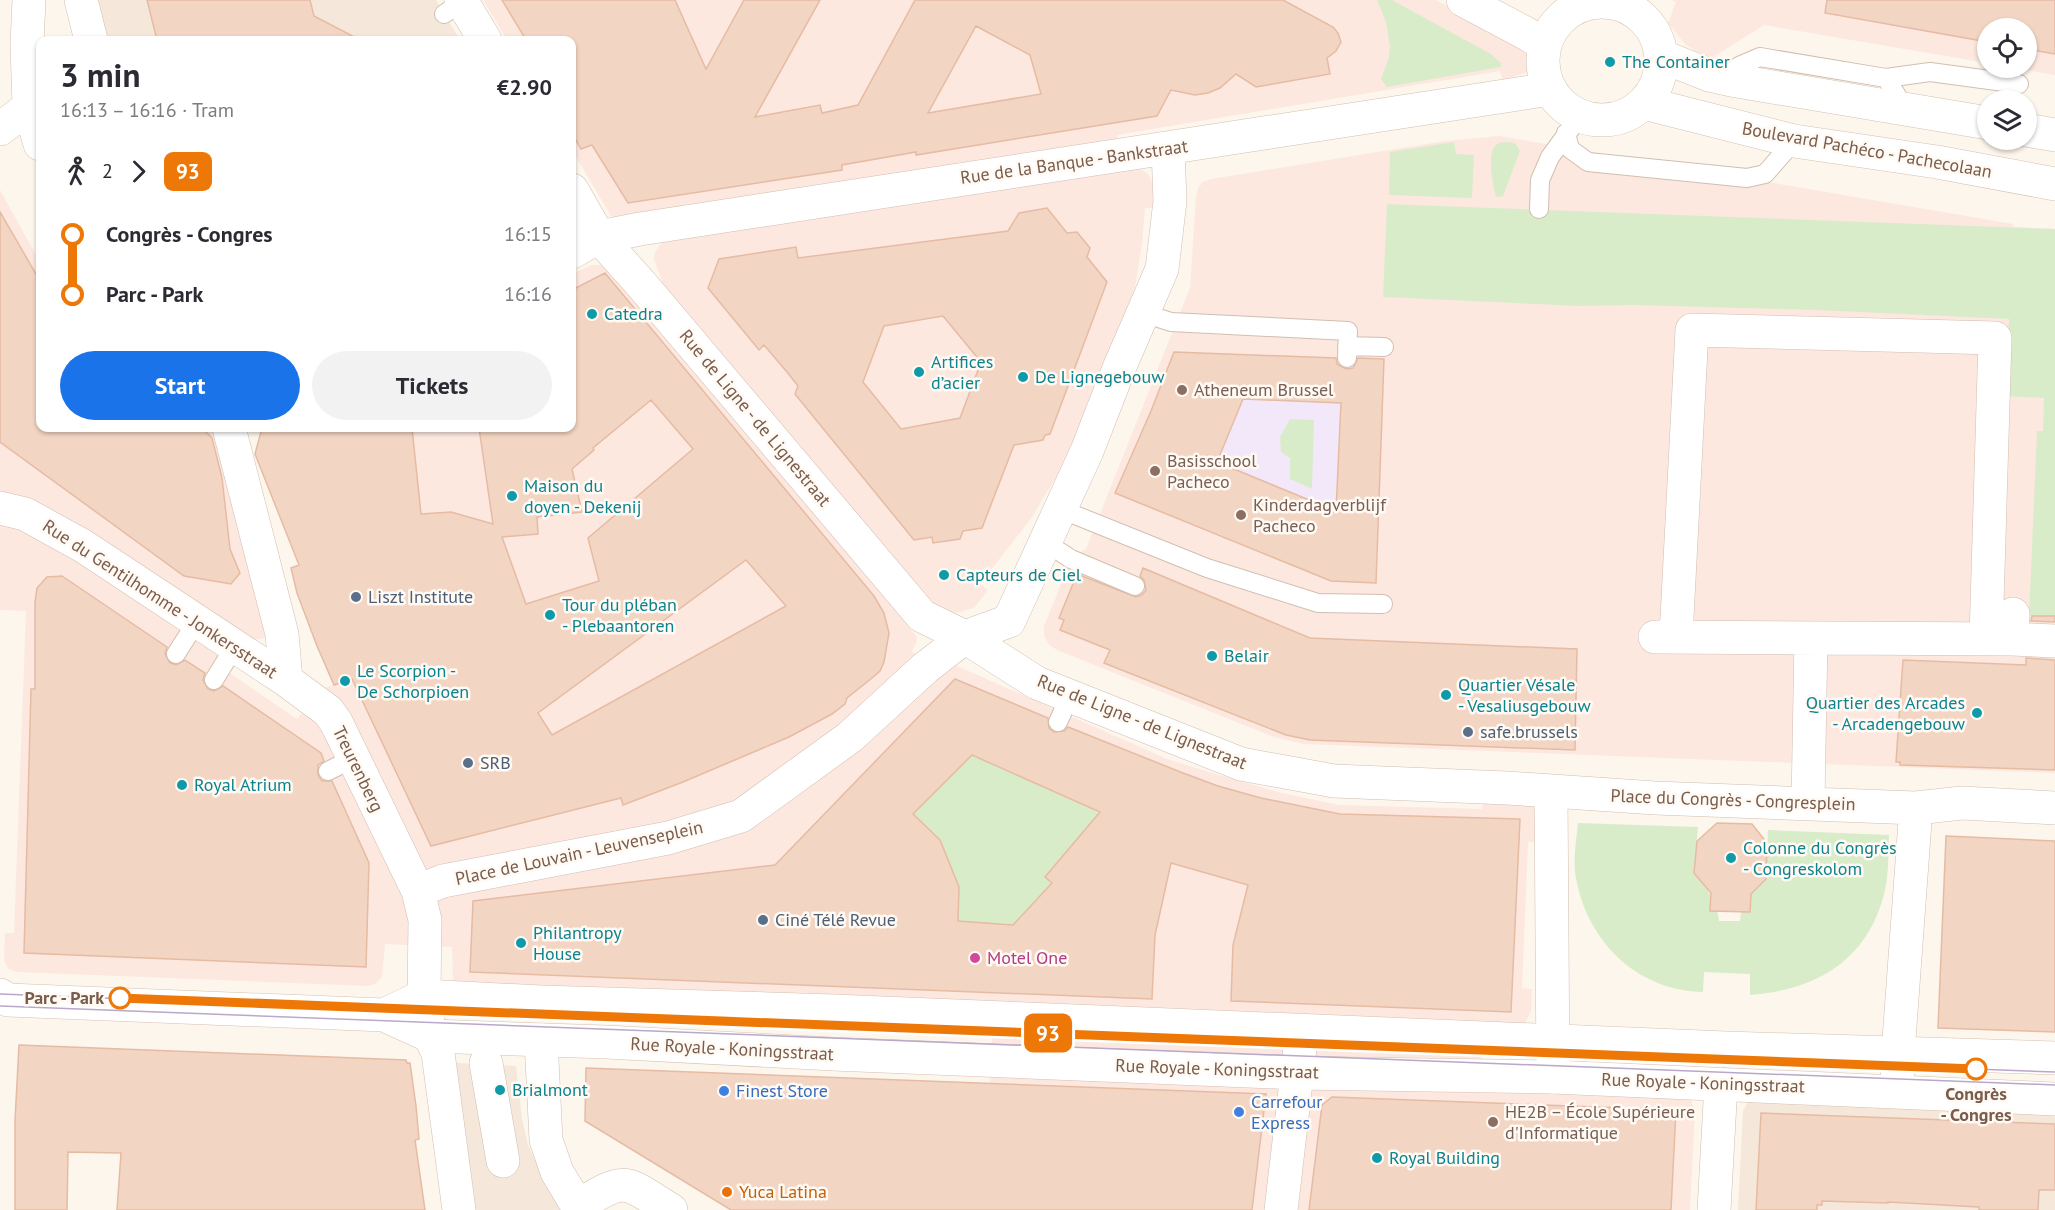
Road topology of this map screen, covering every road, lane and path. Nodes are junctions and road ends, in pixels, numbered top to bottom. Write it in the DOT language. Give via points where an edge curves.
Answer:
graph roads {
  1 [pos="29,0"];
  2 [pos="81,0"];
  3 [pos="1463,0"];
  4 [pos="1581,2"];
  5 [pos="456,5"];
  6 [pos="90,36"];
  7 [pos="482,36"];
  8 [pos="14,42"];
  9 [pos="1545,45"];
  10 [pos="1661,56"];
  11 [pos="1886,78"];
  12 [pos="1731,80"];
  13 [pos="2019,84"];
  14 [pos="1550,89"];
  15 [pos="1644,103"];
  16 [pos="29,107"];
  17 [pos="1904,107"];
  18 [pos="1977,121"];
  19 [pos="1573,125"];
  20 [pos="0,129"];
  21 [pos="36,131"];
  22 [pos="2037,132"];
  23 [pos="2055,135"];
  24 [pos="1794,141"];
  25 [pos="1168,148"];
  26 [pos="2055,184"];
  27 [pos="576,207"];
  28 [pos="1539,209"];
  29 [pos="585,244"];
  30 [pos="1143,313"];
  31 [pos="1384,347"];
  32 [pos="230,432"];
  33 [pos="0,508"];
  34 [pos="1060,510"];
  35 [pos="1045,542"];
  36 [pos="1136,586"];
  37 [pos="1383,604"];
  38 [pos="197,621"];
  39 [pos="2004,631"];
  40 [pos="966,637"];
  41 [pos="1811,638"];
  42 [pos="2055,641"];
  43 [pos="235,646"];
  44 [pos="176,654"];
  45 [pos="214,680"];
  46 [pos="286,680"];
  47 [pos="1551,792"];
  48 [pos="1808,803"];
  49 [pos="2055,807"];
  50 [pos="1916,808"];
  51 [pos="418,891"];
  52 [pos="3,1000"];
  53 [pos="427,1018"];
  54 [pos="1302,1031"];
  55 [pos="541,1040"];
  56 [pos="1552,1040"];
  57 [pos="1722,1047"];
  58 [pos="1898,1053"];
  59 [pos="2055,1058"];
  60 [pos="486,1063"];
  61 [pos="1298,1073"];
  62 [pos="1553,1077"];
  63 [pos="1721,1084"];
  64 [pos="1897,1091"];
  65 [pos="2055,1099"];
  66 [pos="503,1161"];
  67 [pos="579,1208"];
  68 [pos="459,1210"];
  69 [pos="671,1210"];
  70 [pos="1281,1210"];
  71 [pos="1714,1210"];
  1 -- 8 [label="street"];
  2 -- 6 [label="street"];
  3 -- 9 [label="street"];
  4 -- 9 [label="street" via="1560,19"];
  4 -- 10 [label="street" via="1620,4 1636,12 1657,39"];
  5 -- 7 [label="street"];
  8 -- 16 [label="street"];
  9 -- 14 [label="street" via="1543,68"];
  10 -- 12 [label="street"];
  10 -- 15 [label="street" via="1660,73"];
  11 -- 12 [label="lane" via="1761,57 1739,66"];
  11 -- 13 [label="lane" via="1930,72"];
  11 -- 17 [label="lane"];
  12 -- 17 [label="street"];
  14 -- 19 [label="street"];
  14 -- 25 [label="street, Rue de la Banque - Bankstraat"];
  15 -- 19 [label="street" via="1614,119"];
  15 -- 24 [label="street, Boulevard Pachéco - Pachecolaan"];
  16 -- 20 [label="street"];
  16 -- 21 [label="street"];
  17 -- 18 [label="street"];
  19 -- 24 [label="lane" via="1569,149 1588,162 1747,178 1765,174"];
  19 -- 28 [label="lane" via="1550,157 1540,180"];
  22 -- 23 [label="street"];
  24 -- 26 [label="street, Boulevard Pachéco - Pachecolaan"];
  25 -- 29 [label="street, Rue de la Banque - Bankstraat"];
  25 -- 30 [label="street, Place de Louvain - Leuvenseplein" via="1170,201 1162,269"];
  27 -- 29 [label="street, Rue de Ligne - de Lignestraat"];
  29 -- 40 [label="street, Rue de Ligne - de Lignestraat" via="642,285 922,616"];
  30 -- 31 [label="lane" via="1171,322 1348,331 1347,352"];
  30 -- 34 [label="street, Place de Louvain - Leuvenseplein"];
  32 -- 46 [label="street" via="282,634"];
  33 -- 38 [label="street, Rue du Gentilhomme - Jonkersstraat" via="25,514 83,546"];
  34 -- 35 [label="street, Place de Louvain - Leuvenseplein"];
  34 -- 37 [label="lane" via="1207,568 1318,603"];
  35 -- 36 [label="lane" via="1071,559"];
  35 -- 40 [label="street, Place de Louvain - Leuvenseplein" via="1009,621"];
  38 -- 43 [label="street, Rue du Gentilhomme - Jonkersstraat"];
  38 -- 44 [label="lane"];
  39 -- 41 [label="street"];
  39 -- 41 [label="street" via="1995,338 1692,330 1665,637"];
  39 -- 42 [label="street"];
  40 -- 47 [label="street, Rue de Ligne - de Lignestraat" via="1037,683 1064,709 1241,764 1334,781"];
  40 -- 51 [label="street, Place de Louvain - Leuvenseplein" via="925,668 850,737 741,816 668,838 444,881"];
  41 -- 48 [label="street"];
  43 -- 45 [label="lane"];
  43 -- 46 [label="street, Rue du Gentilhomme - Jonkersstraat"];
  46 -- 51 [label="street, Treurenberg" via="328,711 336,722 341,765"];
  47 -- 48 [label="street, Place du Congrès - Congresplein"];
  47 -- 56 [label="street"];
  48 -- 50 [label="street, Place du Congrès - Congresplein"];
  49 -- 50 [label="street, Place du Congrès - Congresplein" via="1962,803"];
  50 -- 58 [label="street"];
  51 -- 53 [label="street, Treurenberg" via="425,920"];
  52 -- 53 [label="street, Rue Royale - Koningsstraat"];
  53 -- 54 [label="street, Rue Royale - Koningsstraat" via="552,1003"];
  53 -- 55 [label="street, Rue Royale - Koningsstraat"];
  53 -- 68 [label="street, Treurenberg" via="438,1053"];
  54 -- 56 [label="street, Rue Royale - Koningsstraat"];
  54 -- 61 [label="street"];
  55 -- 61 [label="street, Rue Royale - Koningsstraat"];
  55 -- 67 [label="street" via="546,1140 553,1165"];
  56 -- 57 [label="street, Rue Royale - Koningsstraat"];
  56 -- 62 [label="street"];
  57 -- 58 [label="street, Rue Royale - Koningsstraat"];
  57 -- 63 [label="street"];
  58 -- 59 [label="street, Rue Royale - Koningsstraat"];
  58 -- 64 [label="street"];
  60 -- 66 [label="street"];
  61 -- 62 [label="street, Rue Royale - Koningsstraat"];
  61 -- 70 [label="street"];
  62 -- 63 [label="street, Rue Royale - Koningsstraat"];
  63 -- 64 [label="street, Rue Royale - Koningsstraat"];
  63 -- 71 [label="street"];
  64 -- 65 [label="street, Rue Royale - Koningsstraat"];
  67 -- 69 [label="street" via="619,1184 632,1186"];
}
